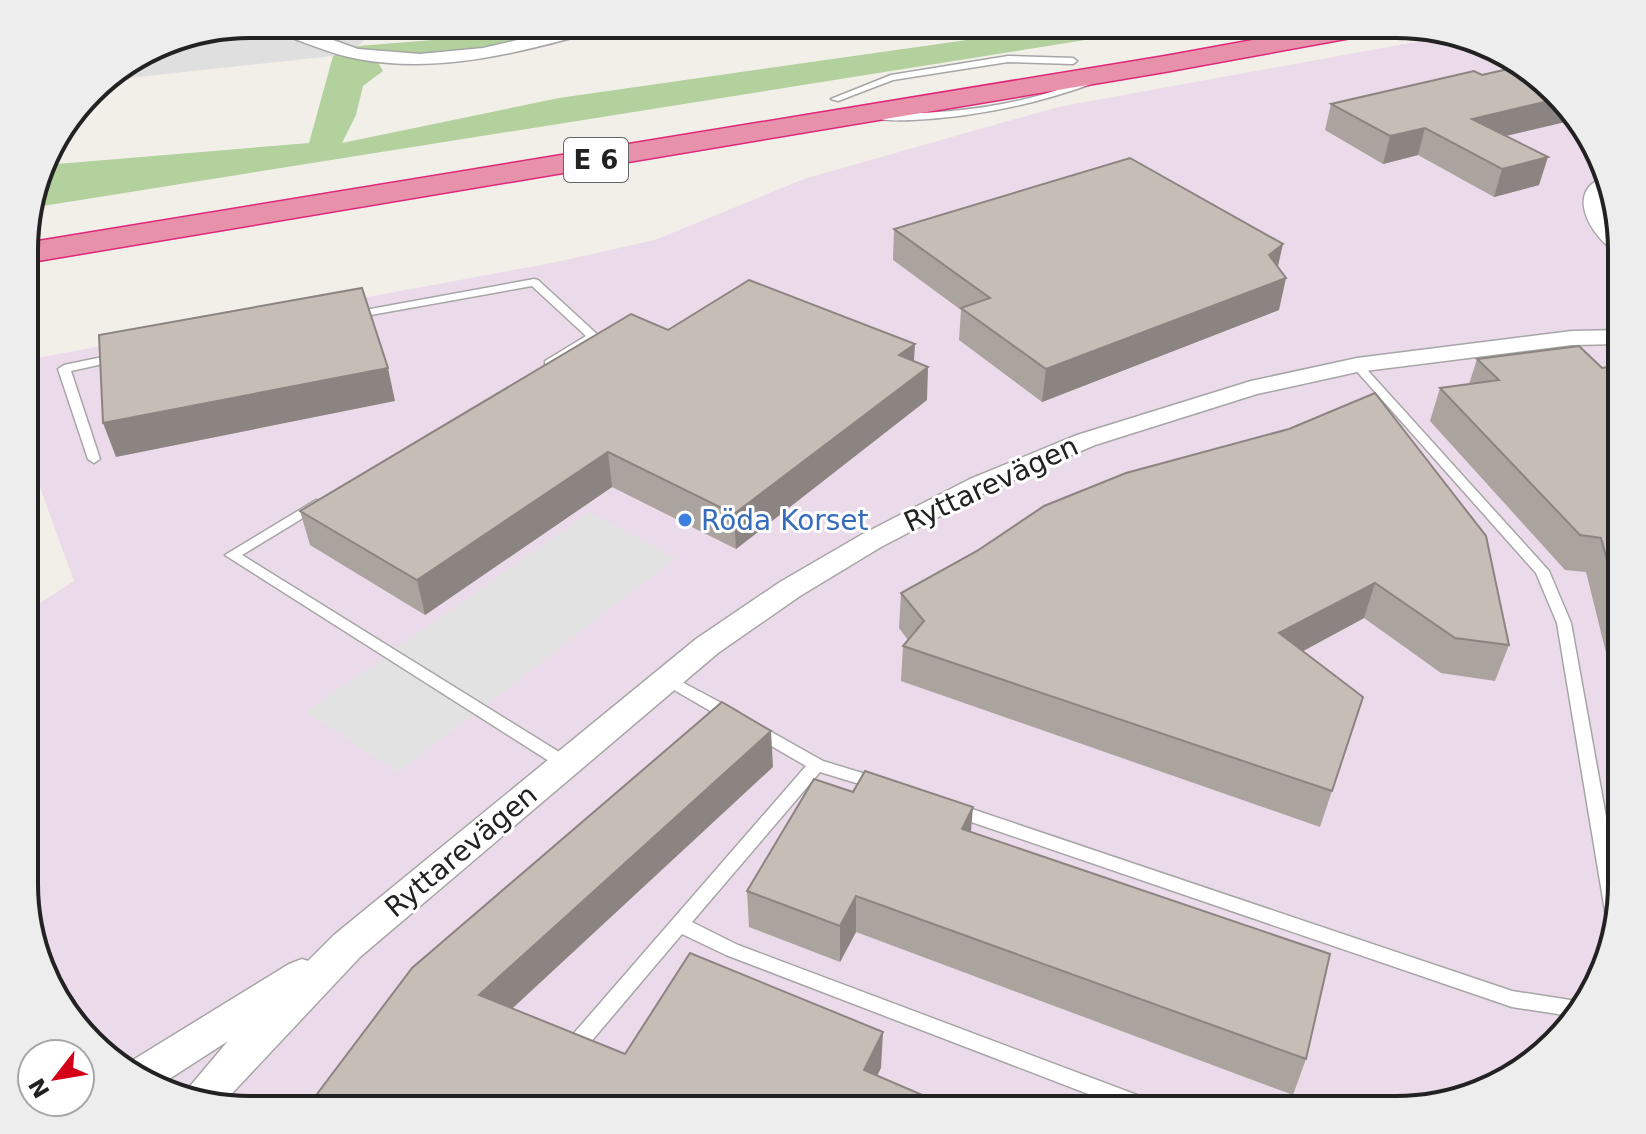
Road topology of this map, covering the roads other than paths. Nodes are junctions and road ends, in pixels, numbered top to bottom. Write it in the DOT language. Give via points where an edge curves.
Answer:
graph roads {
  1 [pos="309,38"];
  2 [pos="551,38"];
  3 [pos="1202,38"];
  4 [pos="1306,38"];
  5 [pos="845,108"];
  6 [pos="1598,187"];
  7 [pos="40,228"];
  8 [pos="1607,231"];
  9 [pos="38,251"];
  10 [pos="336,318"];
  11 [pos="1608,337"];
  12 [pos="139,354"];
  13 [pos="1357,365"];
  14 [pos="540,369"];
  15 [pos="94,459"];
  16 [pos="326,499"];
  17 [pos="667,679"];
  18 [pos="566,764"];
  19 [pos="817,765"];
  20 [pos="895,789"];
  21 [pos="937,803"];
  22 [pos="1608,877"];
  23 [pos="679,924"];
  24 [pos="347,946"];
  25 [pos="1568,1007"];
  26 [pos="582,1038"];
  27 [pos="150,1070"];
  28 [pos="207,1092"];
  29 [pos="1117,1096"];
  1 -- 2 [label="street" via="362,55 434,58 493,53"];
  3 -- 5 [label="highway, E 6"];
  4 -- 5 [label="highway, E 6" via="1110,73"];
  5 -- 7 [label="highway, E 6"];
  5 -- 9 [label="highway, E 6"];
  6 -- 8 [label="street" via="1590,200 1593,214"];
  10 -- 14 [label="lane" via="534,282 593,336"];
  11 -- 13 [label="street, Ryttarevägen"];
  12 -- 15 [label="lane" via="64,369"];
  13 -- 17 [label="street, Ryttarevägen" via="1251,388 1116,431 979,485 790,589"];
  13 -- 22 [label="lane" via="1542,571 1564,623"];
  16 -- 18 [label="lane" via="232,555"];
  17 -- 18 [label="street, Ryttarevägen"];
  17 -- 19 [label="lane"];
  18 -- 24 [label="street, Ryttarevägen"];
  19 -- 20 [label="lane"];
  19 -- 23 [label="lane"];
  21 -- 25 [label="lane" via="1512,999"];
  23 -- 26 [label="lane"];
  23 -- 29 [label="lane" via="732,950"];
  24 -- 27 [label="street, Ryttarevägen"];
  24 -- 28 [label="street, Ryttarevägen"];
}
